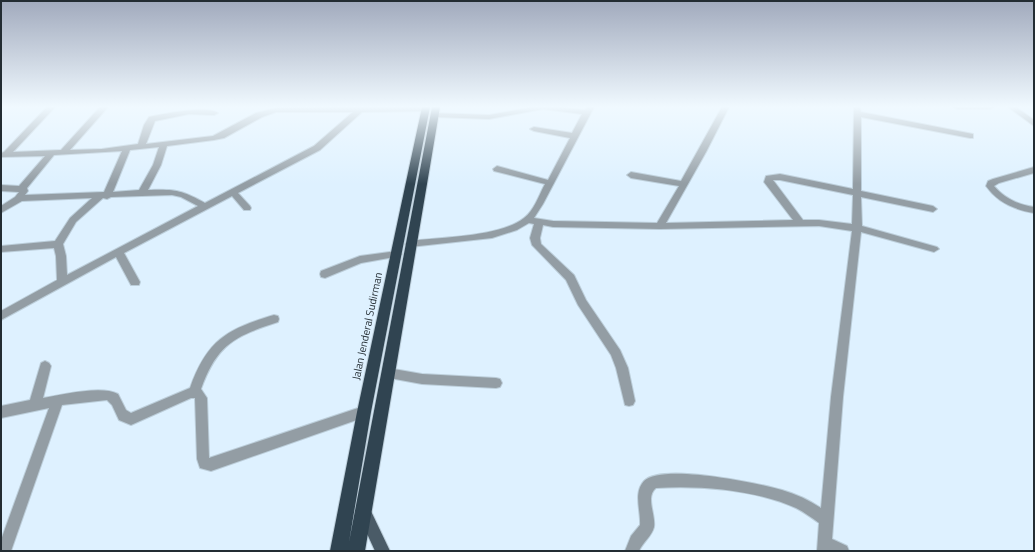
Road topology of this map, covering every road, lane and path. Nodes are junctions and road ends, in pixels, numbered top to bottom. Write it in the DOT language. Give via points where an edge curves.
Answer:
graph roads {
  1 [pos="25,133"];
  2 [pos="81,133"];
  3 [pos="146,133"];
  4 [pos="226,133"];
  5 [pos="335,133"];
  6 [pos="425,133"];
  7 [pos="428,133"];
  8 [pos="555,133"];
  9 [pos="576,133"];
  10 [pos="712,133"];
  11 [pos="857,133"];
  12 [pos="956,133"];
  13 [pos="574,136"];
  14 [pos="970,136"];
  15 [pos="164,143"];
  16 [pos="141,147"];
  17 [pos="127,148"];
  18 [pos="64,152"];
  19 [pos="52,153"];
  20 [pos="3,155"];
  21 [pos="497,169"];
  22 [pos="1034,170"];
  23 [pos="631,175"];
  24 [pos="550,183"];
  25 [pos="684,184"];
  26 [pos="1,188"];
  27 [pos="22,188"];
  28 [pos="233,192"];
  29 [pos="856,193"];
  30 [pos="142,194"];
  31 [pos="103,196"];
  32 [pos="20,198"];
  33 [pos="204,206"];
  34 [pos="247,208"];
  35 [pos="933,209"];
  36 [pos="1,210"];
  37 [pos="1034,210"];
  38 [pos="533,221"];
  39 [pos="801,224"];
  40 [pos="660,226"];
  41 [pos="856,228"];
  42 [pos="58,244"];
  43 [pos="410,244"];
  44 [pos="1,249"];
  45 [pos="934,249"];
  46 [pos="118,251"];
  47 [pos="397,254"];
  48 [pos="325,274"];
  49 [pos="62,282"];
  50 [pos="135,282"];
  51 [pos="388,298"];
  52 [pos="402,298"];
  53 [pos="1,316"];
  54 [pos="274,320"];
  55 [pos="45,366"];
  56 [pos="388,373"];
  57 [pos="496,383"];
  58 [pos="194,393"];
  59 [pos="58,400"];
  60 [pos="629,401"];
  61 [pos="35,405"];
  62 [pos="1,412"];
  63 [pos="364,412"];
  64 [pos="364,512"];
  65 [pos="826,519"];
  66 [pos="825,547"];
  67 [pos="4,551"];
  68 [pos="338,551"];
  69 [pos="356,551"];
  70 [pos="383,551"];
  71 [pos="632,551"];
  72 [pos="842,551"];
  1 -- 20 [label="street"];
  2 -- 18 [label="street"];
  3 -- 16 [label="street"];
  4 -- 15 [label="street" via="218,137"];
  5 -- 28 [label="street" via="317,148"];
  6 -- 47 [label="highway, Jalan Jenderal Sudirman"];
  7 -- 43 [label="highway"];
  8 -- 13 [label="street"];
  9 -- 13 [label="street"];
  10 -- 25 [label="street"];
  11 -- 29 [label="street"];
  12 -- 14 [label="street"];
  13 -- 24 [label="street"];
  15 -- 16 [label="street"];
  15 -- 30 [label="street" via="157,165"];
  16 -- 17 [label="street"];
  17 -- 18 [label="street"];
  17 -- 31 [label="street"];
  18 -- 19 [label="street"];
  19 -- 20 [label="street"];
  19 -- 27 [label="street"];
  21 -- 24 [label="street"];
  22 -- 37 [label="street" via="996,181 990,186 1010,202"];
  23 -- 25 [label="street"];
  24 -- 38 [label="street"];
  25 -- 40 [label="street"];
  26 -- 27 [label="street"];
  27 -- 32 [label="street" via="24,191"];
  28 -- 33 [label="street"];
  28 -- 34 [label="street"];
  29 -- 35 [label="street"];
  29 -- 39 [label="street" via="780,177 769,178 768,182"];
  29 -- 41 [label="street"];
  30 -- 31 [label="street"];
  30 -- 33 [label="street" via="172,192"];
  31 -- 32 [label="street"];
  31 -- 42 [label="street" via="73,220"];
  32 -- 36 [label="street"];
  33 -- 46 [label="street"];
  38 -- 40 [label="street" via="593,226"];
  38 -- 43 [label="street" via="492,235"];
  38 -- 60 [label="street" via="537,245 570,278 582,302 616,353"];
  39 -- 40 [label="street"];
  39 -- 41 [label="street"];
  41 -- 45 [label="street"];
  41 -- 65 [label="street"];
  42 -- 44 [label="street"];
  42 -- 49 [label="street"];
  43 -- 52 [label="highway"];
  46 -- 49 [label="street"];
  46 -- 50 [label="street"];
  47 -- 48 [label="street" via="360,260"];
  47 -- 51 [label="highway, Jalan Jenderal Sudirman"];
  49 -- 53 [label="street"];
  51 -- 52 [label="highway"];
  51 -- 63 [label="highway, Jalan Jenderal Sudirman"];
  52 -- 56 [label="highway"];
  54 -- 58 [label="street" via="253,325 224,340 213,353"];
  55 -- 61 [label="street"];
  56 -- 57 [label="street" via="422,379"];
  56 -- 64 [label="highway"];
  58 -- 59 [label="street" via="128,419 120,414 115,399 110,396"];
  58 -- 63 [label="street" via="200,394 201,398 203,458 207,465 217,464"];
  59 -- 61 [label="street"];
  59 -- 67 [label="street"];
  61 -- 62 [label="street"];
  63 -- 68 [label="highway, Jalan Jenderal Sudirman"];
  64 -- 69 [label="highway"];
  64 -- 70 [label="main road"];
  65 -- 66 [label="street"];
  65 -- 71 [label="street" via="798,502 760,490 692,482 654,482 646,490 647,528 636,541"];
  66 -- 72 [label="street"];
}
